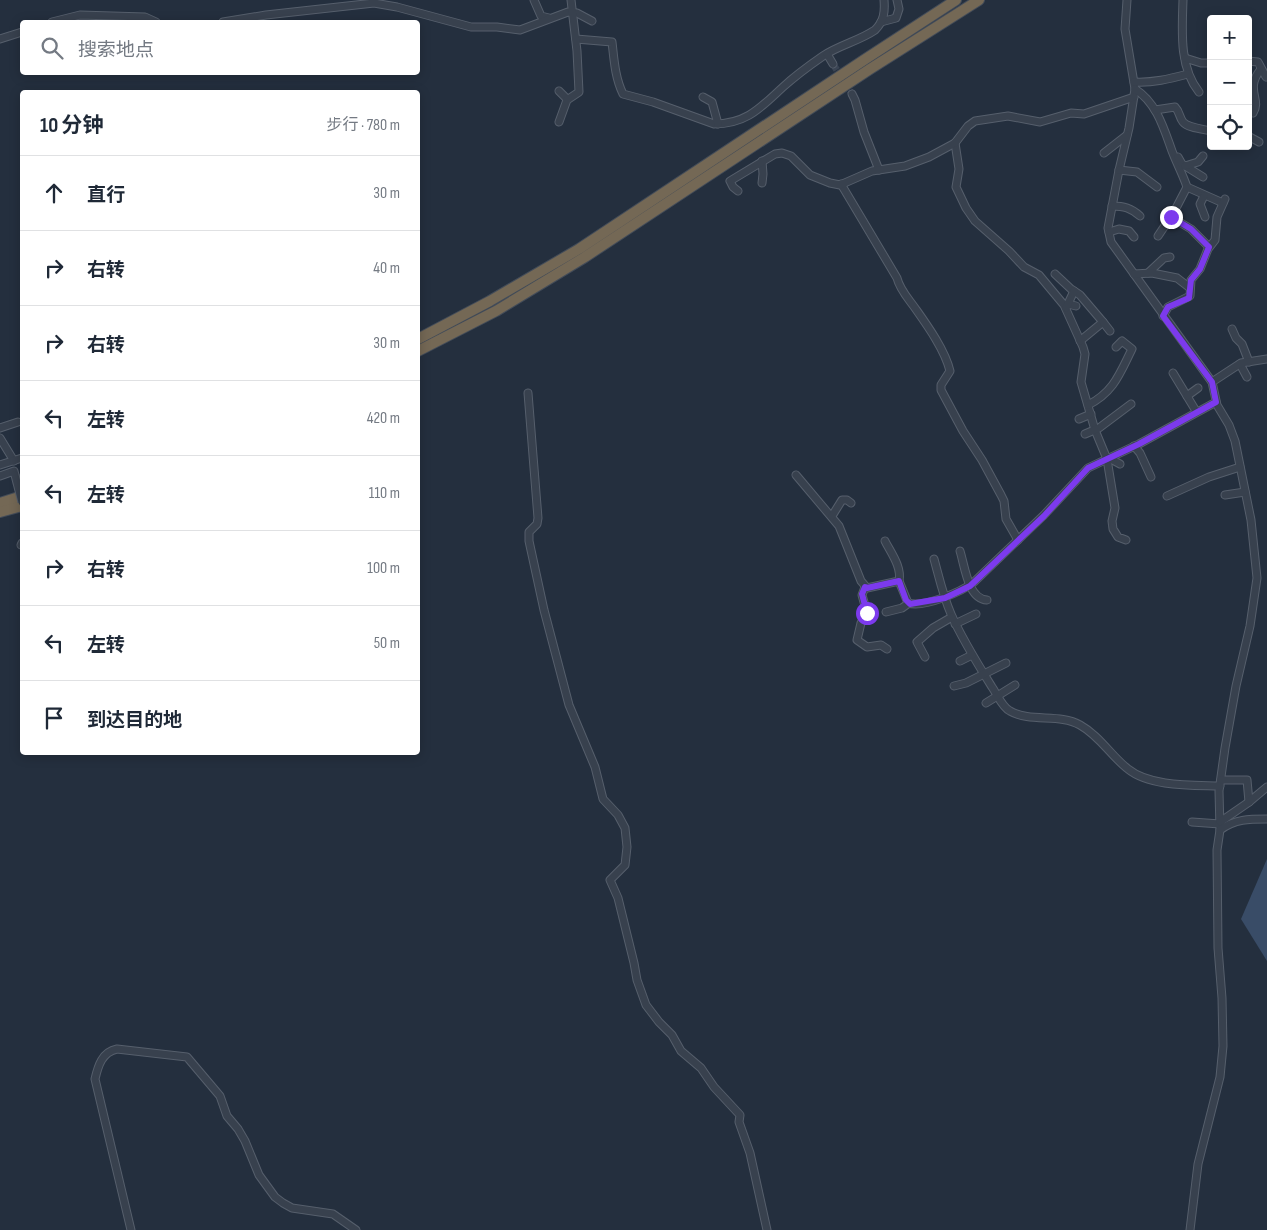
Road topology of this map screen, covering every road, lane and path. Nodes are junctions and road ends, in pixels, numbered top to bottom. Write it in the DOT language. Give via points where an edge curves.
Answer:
graph roads {
  1 [pos="534,0"];
  2 [pos="571,0"];
  3 [pos="884,0"];
  4 [pos="898,0"];
  5 [pos="956,0"];
  6 [pos="979,0"];
  7 [pos="1127,0"];
  8 [pos="1134,0"];
  9 [pos="1183,0"];
  10 [pos="1127,9"];
  11 [pos="573,12"];
  12 [pos="885,12"];
  13 [pos="549,18"];
  14 [pos="60,20"];
  15 [pos="150,20"];
  16 [pos="236,20"];
  17 [pos="592,21"];
  18 [pos="889,21"];
  19 [pos="881,22"];
  20 [pos="20,33"];
  21 [pos="0,39"];
  22 [pos="576,39"];
  23 [pos="826,54"];
  24 [pos="1185,58"];
  25 [pos="1252,62"];
  26 [pos="1207,63"];
  27 [pos="833,64"];
  28 [pos="1261,69"];
  29 [pos="1188,74"];
  30 [pos="1266,77"];
  31 [pos="1135,85"];
  32 [pos="559,91"];
  33 [pos="1199,92"];
  34 [pos="852,94"];
  35 [pos="703,97"];
  36 [pos="1134,98"];
  37 [pos="568,99"];
  38 [pos="1155,110"];
  39 [pos="1253,113"];
  40 [pos="559,122"];
  41 [pos="718,124"];
  42 [pos="1207,130"];
  43 [pos="1127,135"];
  44 [pos="1168,138"];
  45 [pos="1252,138"];
  46 [pos="1259,142"];
  47 [pos="955,143"];
  48 [pos="1104,154"];
  49 [pos="1203,156"];
  50 [pos="762,161"];
  51 [pos="1185,166"];
  52 [pos="879,170"];
  53 [pos="1119,170"];
  54 [pos="1203,177"];
  55 [pos="762,183"];
  56 [pos="841,184"];
  57 [pos="1157,187"];
  58 [pos="1187,187"];
  59 [pos="738,191"];
  60 [pos="1204,196"];
  61 [pos="1112,206"];
  62 [pos="1140,216"];
  63 [pos="1171,217"];
  64 [pos="1205,217"];
  65 [pos="1109,232"];
  66 [pos="1158,236"];
  67 [pos="1134,237"];
  68 [pos="1209,247"];
  69 [pos="1170,257"];
  70 [pos="1147,273"];
  71 [pos="1056,274"];
  72 [pos="1134,274"];
  73 [pos="1190,288"];
  74 [pos="1074,291"];
  75 [pos="1067,306"];
  76 [pos="1076,306"];
  77 [pos="1163,316"];
  78 [pos="1103,322"];
  79 [pos="1232,329"];
  80 [pos="1110,331"];
  81 [pos="420,338"];
  82 [pos="1080,341"];
  83 [pos="1116,348"];
  84 [pos="420,350"];
  85 [pos="1267,359"];
  86 [pos="1249,362"];
  87 [pos="1240,364"];
  88 [pos="1173,373"];
  89 [pos="1247,377"];
  90 [pos="1212,382"];
  91 [pos="1198,388"];
  92 [pos="528,393"];
  93 [pos="1188,396"];
  94 [pos="1216,402"];
  95 [pos="1131,404"];
  96 [pos="1088,405"];
  97 [pos="1196,411"];
  98 [pos="1091,414"];
  99 [pos="1079,419"];
  100 [pos="18,422"];
  101 [pos="0,428"];
  102 [pos="1095,430"];
  103 [pos="1085,434"];
  104 [pos="0,438"];
  105 [pos="1134,446"];
  106 [pos="1108,458"];
  107 [pos="20,459"];
  108 [pos="14,461"];
  109 [pos="1120,464"];
  110 [pos="0,465"];
  111 [pos="1240,467"];
  112 [pos="796,475"];
  113 [pos="0,476"];
  114 [pos="1151,477"];
  115 [pos="1245,492"];
  116 [pos="20,495"];
  117 [pos="1226,495"];
  118 [pos="1167,496"];
  119 [pos="20,497"];
  120 [pos="0,503"];
  121 [pos="851,503"];
  122 [pos="20,507"];
  123 [pos="0,512"];
  124 [pos="832,516"];
  125 [pos="1018,540"];
  126 [pos="1126,540"];
  127 [pos="885,542"];
  128 [pos="960,551"];
  129 [pos="934,559"];
  130 [pos="899,581"];
  131 [pos="970,586"];
  132 [pos="865,587"];
  133 [pos="945,598"];
  134 [pos="987,600"];
  135 [pos="909,603"];
  136 [pos="886,612"];
  137 [pos="976,614"];
  138 [pos="954,621"];
  139 [pos="887,649"];
  140 [pos="972,655"];
  141 [pos="925,657"];
  142 [pos="960,661"];
  143 [pos="1006,663"];
  144 [pos="984,674"];
  145 [pos="1015,685"];
  146 [pos="954,686"];
  147 [pos="998,696"];
  148 [pos="986,703"];
  149 [pos="1220,783"];
  150 [pos="1267,787"];
  151 [pos="1249,802"];
  152 [pos="1267,819"];
  153 [pos="1192,822"];
  154 [pos="1220,826"];
  155 [pos="131,1230"];
  156 [pos="356,1230"];
  157 [pos="767,1230"];
  158 [pos="1190,1230"];
  1 -- 13 [label="street" via="541,16"];
  2 -- 11 [label="street"];
  3 -- 12 [label="street"];
  4 -- 18 [label="street" via="897,17"];
  5 -- 81 [label="highway" via="579,249"];
  6 -- 84 [label="highway" via="585,257 496,311"];
  7 -- 10 [label="street"];
  8 -- 10 [label="street"];
  9 -- 24 [label="street"];
  10 -- 31 [label="street" via="1125,29"];
  11 -- 13 [label="street"];
  11 -- 17 [label="street"];
  11 -- 22 [label="street"];
  12 -- 18 [label="street"];
  12 -- 19 [label="street"];
  13 -- 16 [label="street" via="520,30 471,27 398,7 374,4"];
  14 -- 15 [label="street" via="80,15"];
  18 -- 19 [label="street"];
  19 -- 23 [label="street" via="871,32"];
  20 -- 21 [label="street"];
  22 -- 37 [label="street" via="579,92"];
  22 -- 41 [label="street" via="612,42 623,94"];
  23 -- 27 [label="street"];
  23 -- 41 [label="street" via="753,114"];
  24 -- 26 [label="street"];
  24 -- 29 [label="street"];
  25 -- 28 [label="street" via="1258,62"];
  28 -- 30 [label="street"];
  28 -- 39 [label="street" via="1253,84 1256,103"];
  29 -- 31 [label="street"];
  29 -- 33 [label="street"];
  31 -- 36 [label="street"];
  31 -- 38 [label="street"];
  32 -- 37 [label="street"];
  34 -- 52 [label="street"];
  35 -- 41 [label="street" via="712,102"];
  36 -- 43 [label="street"];
  36 -- 47 [label="street" via="1084,114 1071,113 1040,122 1008,116 974,121"];
  37 -- 40 [label="street"];
  38 -- 42 [label="street" via="1175,107 1187,125"];
  38 -- 44 [label="street"];
  43 -- 48 [label="street"];
  43 -- 53 [label="street"];
  44 -- 51 [label="street"];
  44 -- 58 [label="street"];
  45 -- 46 [label="street"];
  47 -- 52 [label="street" via="913,163"];
  47 -- 75 [label="street" via="960,173 956,187 966,208 975,221 1024,267 1041,278"];
  49 -- 51 [label="street" via="1198,162"];
  50 -- 55 [label="street"];
  50 -- 56 [label="street" via="775,154 787,154 810,175"];
  50 -- 59 [label="street" via="730,181"];
  51 -- 54 [label="street"];
  52 -- 56 [label="street"];
  53 -- 57 [label="street" via="1137,172"];
  53 -- 61 [label="street"];
  56 -- 125 [label="street" via="901,289 944,354 950,371 941,390 1001,494 1006,519"];
  58 -- 60 [label="street"];
  58 -- 63 [label="street"];
  60 -- 64 [label="street" via="1200,204"];
  60 -- 68 [label="street" via="1224,201 1216,221 1215,240"];
  61 -- 62 [label="street" via="1132,209"];
  61 -- 65 [label="street"];
  63 -- 66 [label="street"];
  63 -- 68 [label="street" via="1191,229"];
  65 -- 67 [label="street" via="1129,231"];
  65 -- 72 [label="street" via="1111,242"];
  68 -- 73 [label="street"];
  69 -- 70 [label="street"];
  70 -- 72 [label="street"];
  70 -- 73 [label="street" via="1177,278"];
  71 -- 74 [label="street"];
  72 -- 77 [label="street"];
  73 -- 77 [label="street" via="1189,298 1168,307"];
  74 -- 75 [label="street"];
  74 -- 78 [label="street"];
  75 -- 76 [label="street"];
  75 -- 82 [label="street"];
  77 -- 90 [label="street"];
  78 -- 80 [label="street"];
  78 -- 82 [label="street"];
  79 -- 86 [label="street"];
  82 -- 96 [label="street" via="1085,354 1081,379"];
  83 -- 96 [label="street" via="1122,342 1132,349 1112,388"];
  85 -- 86 [label="street"];
  86 -- 87 [label="street"];
  87 -- 89 [label="street"];
  87 -- 90 [label="street"];
  88 -- 93 [label="street"];
  90 -- 94 [label="street"];
  91 -- 93 [label="street"];
  92 -- 157 [label="street" via="538,518 529,532 529,541 568,705 595,767 604,799 625,828 625,865 610,880 618,898 637,980 648,1009 672,1034 681,1051 702,1068 711,1084 740,1115 739,1122 750,1150"];
  93 -- 97 [label="street"];
  94 -- 97 [label="street"];
  94 -- 111 [label="street" via="1236,441"];
  95 -- 102 [label="street"];
  96 -- 98 [label="street"];
  97 -- 105 [label="street"];
  98 -- 99 [label="street"];
  98 -- 102 [label="street"];
  100 -- 101 [label="street"];
  102 -- 103 [label="street"];
  102 -- 106 [label="street"];
  104 -- 108 [label="street"];
  105 -- 106 [label="street"];
  105 -- 114 [label="street"];
  106 -- 109 [label="street"];
  106 -- 125 [label="street" via="1082,473"];
  106 -- 126 [label="street" via="1115,508 1113,530"];
  107 -- 108 [label="street"];
  108 -- 110 [label="street"];
  111 -- 115 [label="street"];
  111 -- 118 [label="street"];
  112 -- 124 [label="street"];
  113 -- 116 [label="street, bridge" via="14,472"];
  115 -- 117 [label="street"];
  115 -- 149 [label="street" via="1257,578"];
  119 -- 120 [label="highway"];
  121 -- 124 [label="street" via="842,500"];
  122 -- 123 [label="highway"];
  124 -- 132 [label="street" via="842,531"];
  125 -- 131 [label="street"];
  127 -- 130 [label="street" via="900,572"];
  128 -- 131 [label="street"];
  129 -- 133 [label="street"];
  130 -- 132 [label="street"];
  130 -- 135 [label="street"];
  131 -- 133 [label="street"];
  131 -- 134 [label="street" via="979,599"];
  132 -- 139 [label="street" via="862,594 867,613 857,640 867,647 881,645"];
  133 -- 135 [label="street"];
  133 -- 138 [label="street"];
  135 -- 136 [label="street"];
  137 -- 138 [label="street"];
  138 -- 140 [label="street"];
  138 -- 141 [label="street" via="932,628 917,642"];
  140 -- 142 [label="street"];
  140 -- 144 [label="street"];
  143 -- 144 [label="street"];
  144 -- 146 [label="street"];
  144 -- 147 [label="street"];
  145 -- 147 [label="street"];
  147 -- 148 [label="street"];
  147 -- 149 [label="street" via="1007,710 1013,713 1079,724 1139,777 1172,783"];
  149 -- 151 [label="street" via="1248,780"];
  149 -- 154 [label="street"];
  150 -- 151 [label="street"];
  151 -- 154 [label="street"];
  152 -- 154 [label="street"];
  153 -- 154 [label="street"];
  154 -- 158 [label="street" via="1217,850 1218,938 1223,1046 1220,1076 1198,1164"];
  155 -- 156 [label="street" via="95,1079 103,1058 117,1048 188,1058 220,1096 227,1116 245,1141 259,1176 275,1197 292,1208 333,1214"];
}
